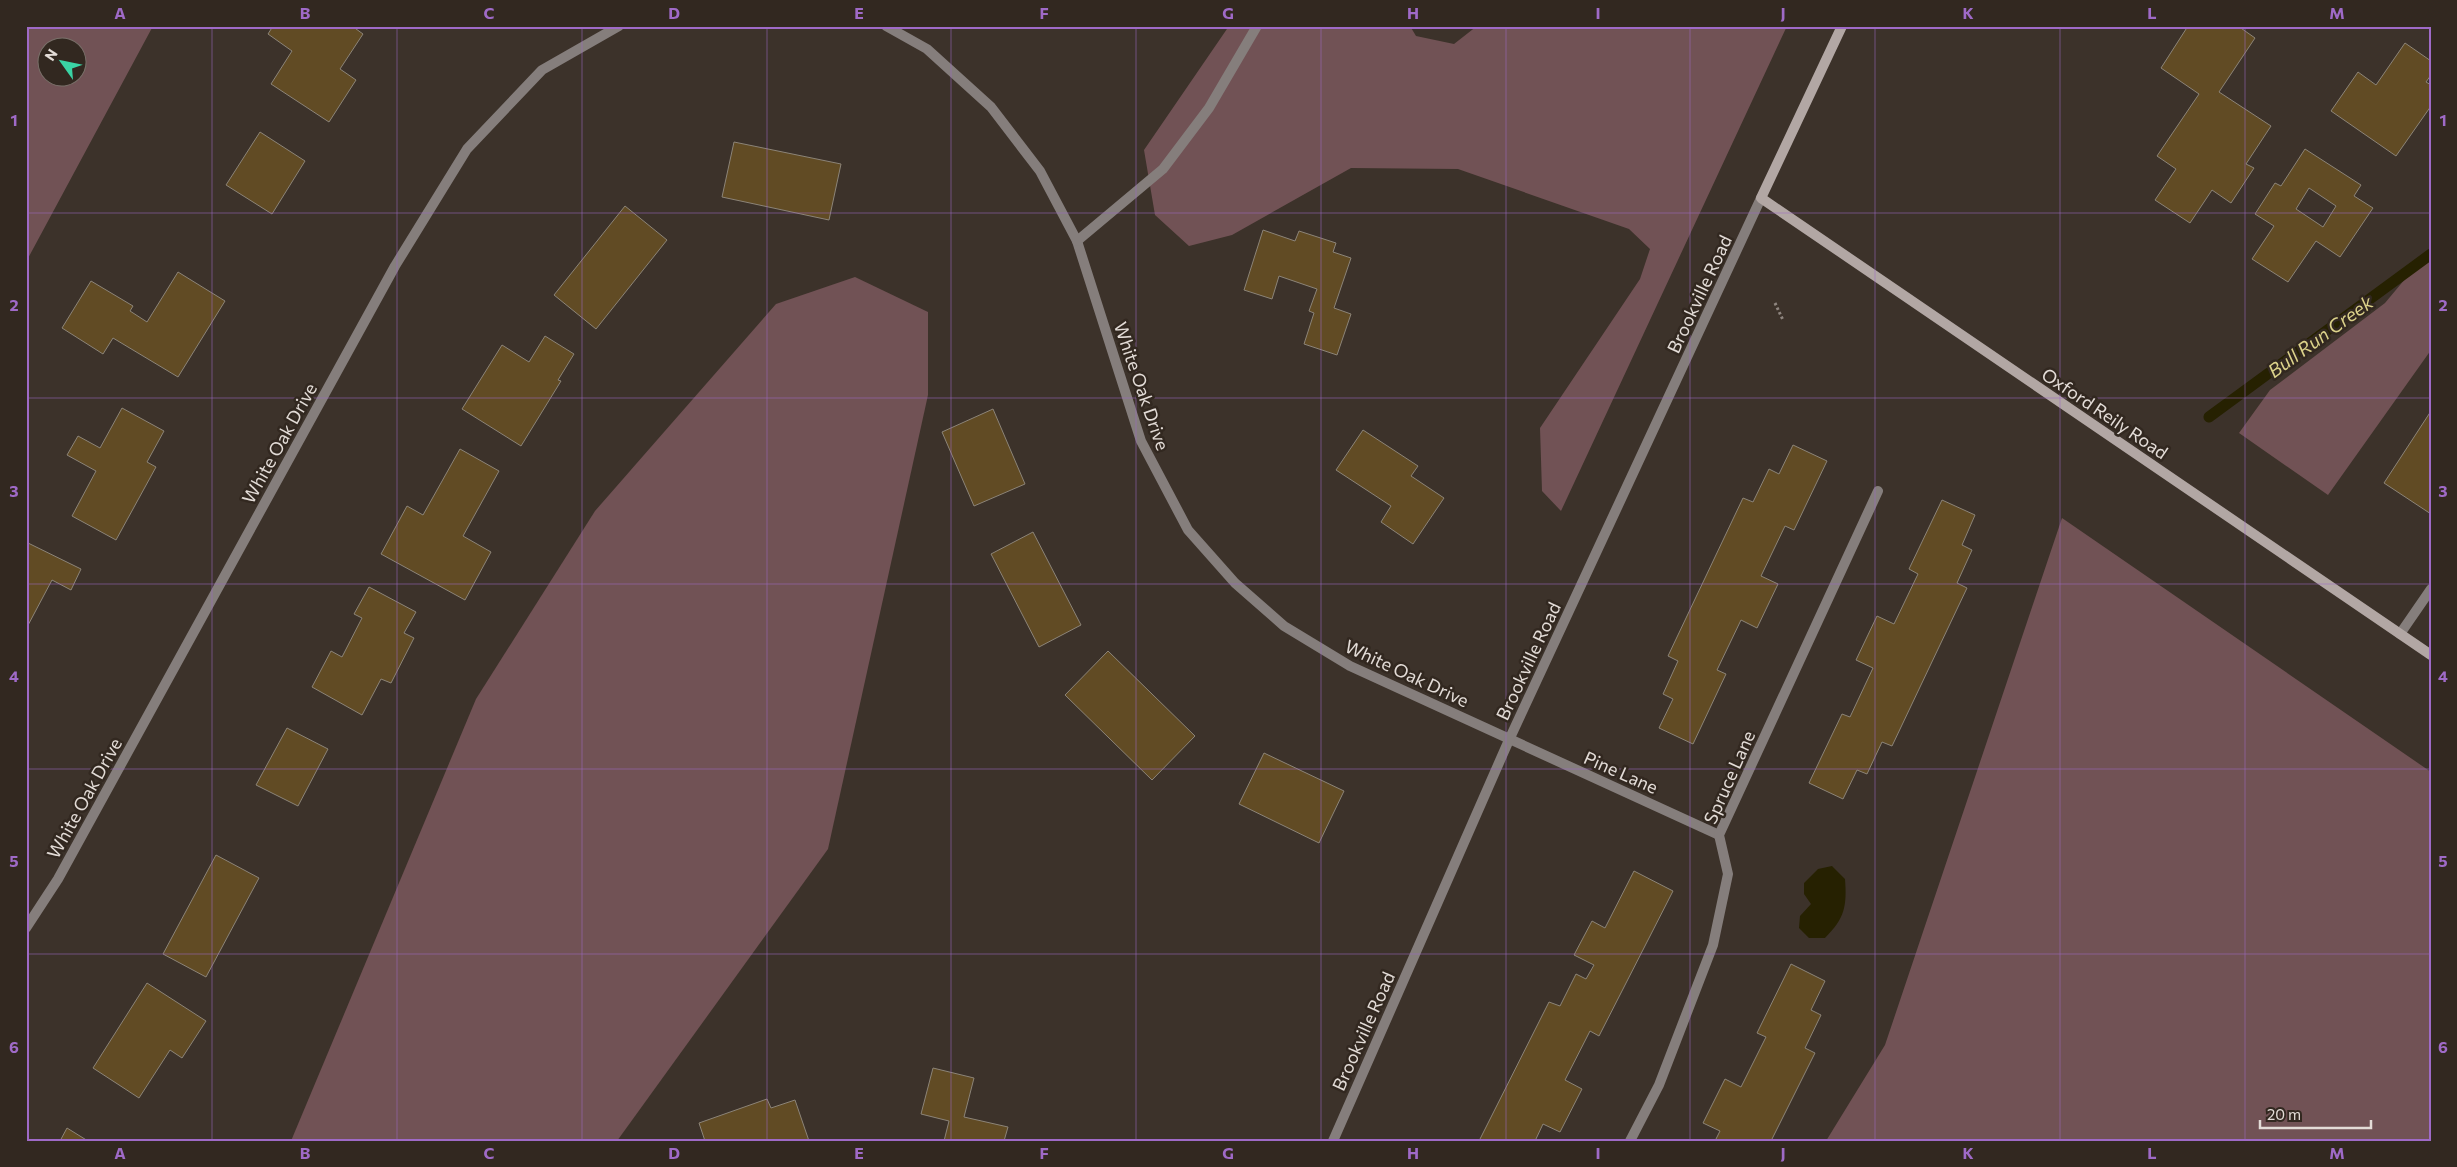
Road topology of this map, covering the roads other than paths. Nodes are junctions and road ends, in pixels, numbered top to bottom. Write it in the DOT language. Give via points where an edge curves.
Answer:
graph roads {
  1 [pos="619,26"];
  2 [pos="886,26"];
  3 [pos="1257,26"];
  4 [pos="1842,26"];
  5 [pos="1761,198"];
  6 [pos="1077,241"];
  7 [pos="1878,491"];
  8 [pos="2431,589"];
  9 [pos="2400,634"];
  10 [pos="2431,656"];
  11 [pos="1509,740"];
  12 [pos="1720,835"];
  13 [pos="26,928"];
  14 [pos="1333,1141"];
  15 [pos="1630,1141"];
  1 -- 13 [label="street, White Oak Drive" via="542,70 468,149 395,266 58,879"];
  2 -- 6 [label="street, White Oak Drive" via="927,49 991,107 1040,171"];
  3 -- 6 [label="street" via="1209,108 1163,169"];
  4 -- 5 [label="main road"];
  5 -- 9 [label="main road, Oxford Reily Road"];
  5 -- 11 [label="street, Brookville Road"];
  6 -- 11 [label="street, White Oak Drive" via="1141,441 1188,530 1235,584 1284,626 1350,666"];
  7 -- 12 [label="street, Spruce Lane"];
  8 -- 9 [label="street"];
  9 -- 10 [label="main road, Oxford Reily Road"];
  11 -- 12 [label="street, Pine Lane"];
  11 -- 14 [label="street, Brookville Road"];
  12 -- 15 [label="street, Spruce Lane" via="1728,874 1714,945 1659,1085"];
}
